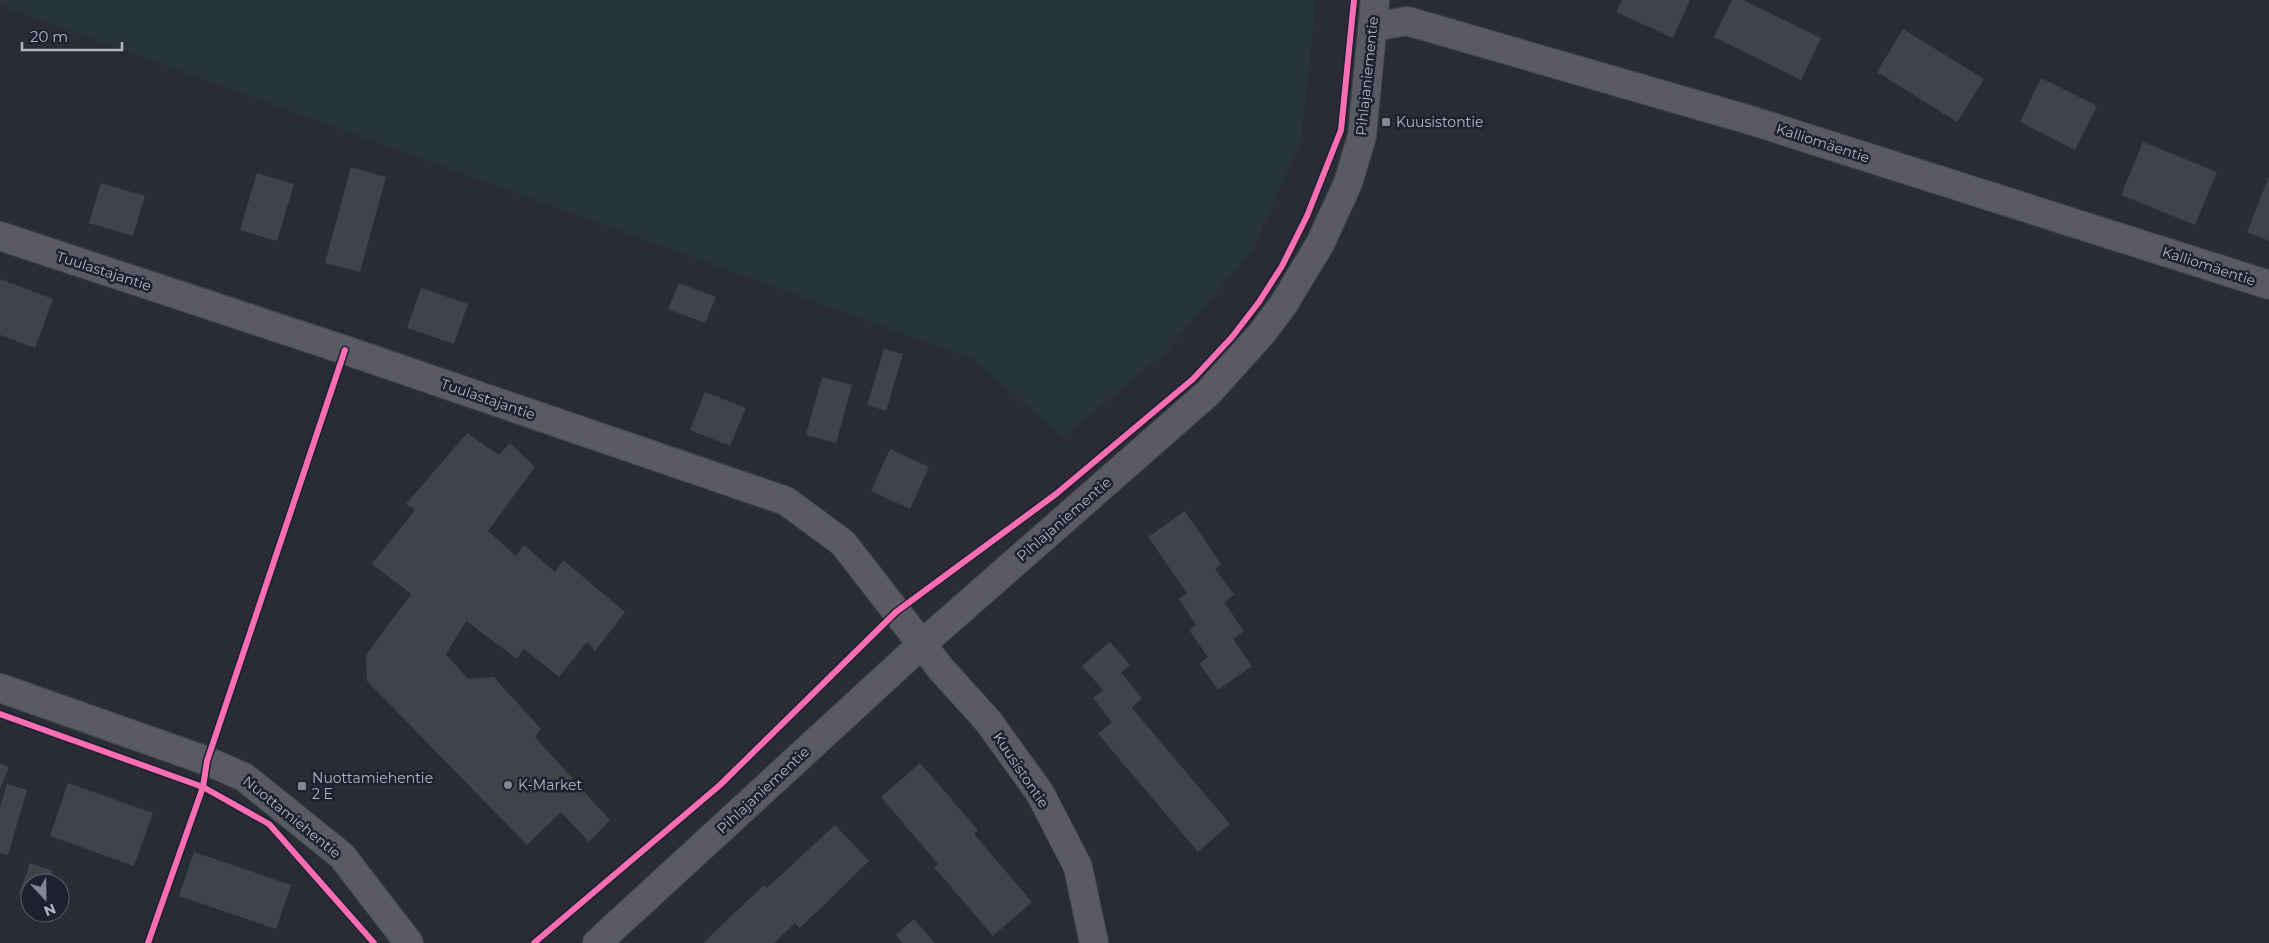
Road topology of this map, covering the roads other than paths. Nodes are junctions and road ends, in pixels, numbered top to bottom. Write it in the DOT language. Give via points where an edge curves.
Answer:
graph roads {
  1 [pos="1374,0"];
  2 [pos="1373,27"];
  3 [pos="0,236"];
  4 [pos="2269,284"];
  5 [pos="921,644"];
  6 [pos="0,688"];
  7 [pos="409,943"];
  8 [pos="597,943"];
  9 [pos="1094,943"];
  1 -- 2 [label="street, Pihlajaniementie"];
  2 -- 4 [label="street, Kalliomäentie" via="1407,22 1436,30 1753,121"];
  2 -- 5 [label="street, Pihlajaniementie" via="1362,136 1348,184 1320,244 1283,305 1241,359 1208,393"];
  3 -- 5 [label="street, Tuulastajantie" via="786,501 844,543"];
  5 -- 8 [label="street, Pihlajaniementie"];
  5 -- 9 [label="street, Kuusistontie" via="988,721 1040,793 1078,867"];
  6 -- 7 [label="street, Nuottamiehentie" via="244,777 342,856"];
}
